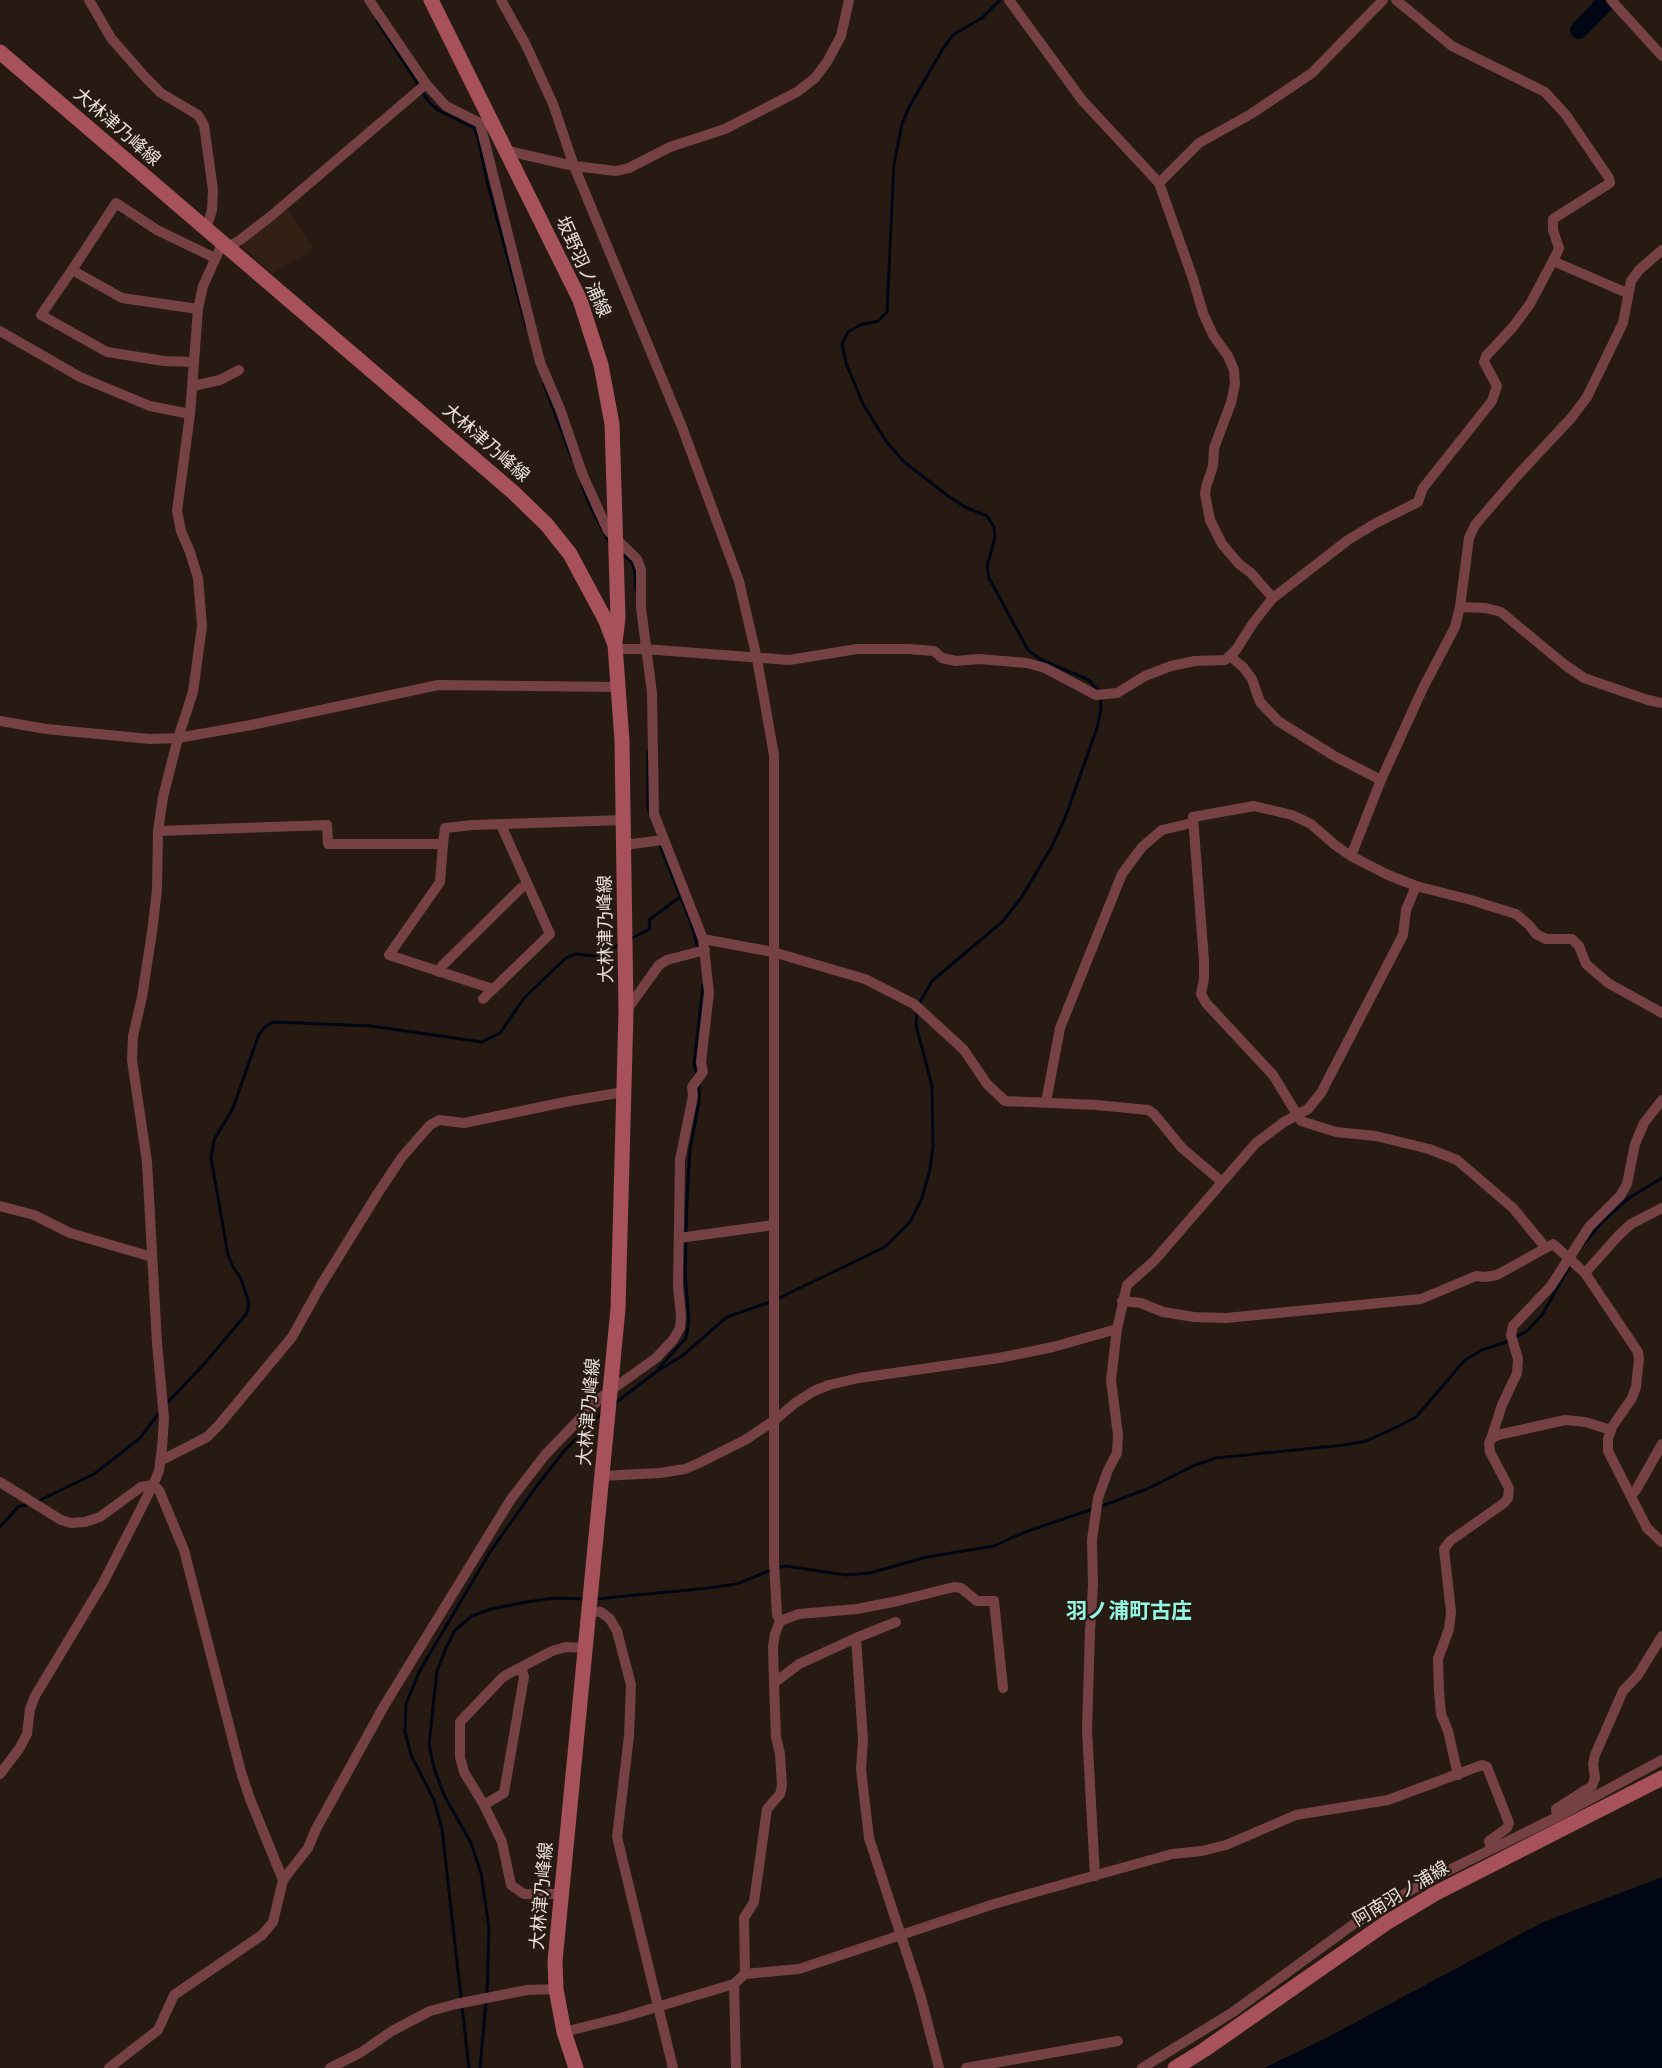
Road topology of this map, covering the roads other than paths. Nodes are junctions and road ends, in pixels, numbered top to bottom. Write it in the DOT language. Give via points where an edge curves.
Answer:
graph roads {
  1 [pos="89,0"];
  2 [pos="369,0"];
  3 [pos="431,0"];
  4 [pos="501,0"];
  5 [pos="849,0"];
  6 [pos="1009,0"];
  7 [pos="1383,0"];
  8 [pos="1396,0"];
  9 [pos="1613,1"];
  10 [pos="0,52"];
  11 [pos="1662,56"];
  12 [pos="426,84"];
  13 [pos="486,123"];
  14 [pos="508,151"];
  15 [pos="574,166"];
  16 [pos="1159,183"];
  17 [pos="206,229"];
  18 [pos="225,245"];
  19 [pos="1662,250"];
  20 [pos="215,258"];
  21 [pos="1553,261"];
  22 [pos="72,270"];
  23 [pos="1627,293"];
  24 [pos="198,309"];
  25 [pos="0,331"];
  26 [pos="193,362"];
  27 [pos="239,370"];
  28 [pos="193,386"];
  29 [pos="190,414"];
  30 [pos="616,541"];
  31 [pos="1273,598"];
  32 [pos="1461,607"];
  33 [pos="615,647"];
  34 [pos="643,650"];
  35 [pos="1230,657"];
  36 [pos="757,659"];
  37 [pos="619,687"];
  38 [pos="1662,703"];
  39 [pos="1,723"];
  40 [pos="178,738"];
  41 [pos="1381,780"];
  42 [pos="624,820"];
  43 [pos="1192,823"];
  44 [pos="501,825"];
  45 [pos="158,831"];
  46 [pos="663,840"];
  47 [pos="443,844"];
  48 [pos="624,844"];
  49 [pos="1351,856"];
  50 [pos="527,885"];
  51 [pos="1416,886"];
  52 [pos="704,944"];
  53 [pos="774,952"];
  54 [pos="439,972"];
  55 [pos="493,990"];
  56 [pos="483,999"];
  57 [pos="626,1011"];
  58 [pos="1662,1013"];
  59 [pos="624,1092"];
  60 [pos="1662,1100"];
  61 [pos="1046,1102"];
  62 [pos="1297,1115"];
  63 [pos="1222,1182"];
  64 [pos="0,1206"];
  65 [pos="1662,1208"];
  66 [pos="774,1226"];
  67 [pos="684,1238"];
  68 [pos="1545,1247"];
  69 [pos="153,1257"];
  70 [pos="1568,1257"];
  71 [pos="1585,1273"];
  72 [pos="1122,1301"];
  73 [pos="1117,1329"];
  74 [pos="610,1397"];
  75 [pos="774,1420"];
  76 [pos="1611,1430"];
  77 [pos="1491,1439"];
  78 [pos="1662,1444"];
  79 [pos="160,1461"];
  80 [pos="603,1476"];
  81 [pos="0,1482"];
  82 [pos="153,1485"];
  83 [pos="1631,1495"];
  84 [pos="1662,1542"];
  85 [pos="590,1603"];
  86 [pos="780,1621"];
  87 [pos="896,1622"];
  88 [pos="1662,1636"];
  89 [pos="856,1638"];
  90 [pos="585,1648"];
  91 [pos="521,1667"];
  92 [pos="774,1683"];
  93 [pos="1003,1688"];
  94 [pos="1662,1760"];
  95 [pos="0,1774"];
  96 [pos="1458,1775"];
  97 [pos="1662,1778"];
  98 [pos="484,1805"];
  99 [pos="1557,1817"];
  100 [pos="1491,1850"];
  101 [pos="1095,1876"];
  102 [pos="283,1880"];
  103 [pos="561,1894"];
  104 [pos="900,1935"];
  105 [pos="745,1974"];
  106 [pos="734,1984"];
  107 [pos="556,1989"];
  108 [pos="658,2006"];
  109 [pos="564,2032"];
  110 [pos="1118,2041"];
  111 [pos="109,2068"];
  112 [pos="330,2068"];
  113 [pos="576,2068"];
  114 [pos="673,2068"];
  115 [pos="736,2068"];
  116 [pos="939,2068"];
  117 [pos="966,2068"];
  118 [pos="1142,2068"];
  119 [pos="1175,2068"];
  1 -- 17 [label="street" via="111,38 145,77 161,93 198,115 204,125 213,190"];
  2 -- 12 [label="street"];
  3 -- 13 [label="main road, 坂野羽ノ浦線"];
  4 -- 15 [label="street" via="548,94"];
  5 -- 15 [label="street" via="841,36 827,63 797,92 725,129 670,147 629,168 616,171"];
  6 -- 16 [label="street" via="1082,100"];
  7 -- 16 [label="street" via="1312,73 1199,143"];
  8 -- 21 [label="street" via="1452,46 1545,92 1609,178 1610,183 1554,219 1559,248"];
  9 -- 11 [label="street"];
  10 -- 17 [label="main road, 大林津乃峰線"];
  12 -- 13 [label="street" via="446,106"];
  12 -- 18 [label="street" via="271,216"];
  13 -- 14 [label="main road, 坂野羽ノ浦線"];
  13 -- 30 [label="street" via="540,362 582,473"];
  14 -- 15 [label="street"];
  14 -- 30 [label="main road, 坂野羽ノ浦線" via="580,300 601,365 612,424"];
  15 -- 36 [label="street" via="682,427 739,581"];
  16 -- 31 [label="street" via="1203,313 1234,370 1231,403 1214,448 1206,487 1210,520 1222,544"];
  17 -- 18 [label="main road, 大林津乃峰線"];
  18 -- 20 [label="street"];
  18 -- 33 [label="main road, 大林津乃峰線" via="547,525 589,587"];
  19 -- 23 [label="street" via="1639,270"];
  20 -- 22 [label="street" via="157,230 116,203"];
  20 -- 24 [label="street"];
  21 -- 23 [label="street"];
  21 -- 31 [label="street" via="1530,304 1485,356 1485,368 1497,386 1492,401 1423,488 1418,502 1348,540"];
  22 -- 24 [label="street" via="122,298"];
  22 -- 26 [label="street" via="41,315 107,352"];
  23 -- 32 [label="street" via="1623,323 1587,397 1475,525 1469,538"];
  24 -- 26 [label="street"];
  25 -- 29 [label="street" via="81,377 150,406"];
  26 -- 28 [label="street"];
  27 -- 28 [label="street" via="220,380"];
  28 -- 29 [label="street"];
  29 -- 40 [label="street" via="177,510 198,578 202,626 193,692"];
  30 -- 33 [label="main road, 坂野羽ノ浦線"];
  30 -- 34 [label="street" via="630,552 641,570"];
  31 -- 35 [label="street"];
  32 -- 38 [label="street" via="1501,612 1584,678"];
  32 -- 41 [label="street"];
  33 -- 34 [label="street"];
  33 -- 37 [label="main road, 大林津乃峰線"];
  34 -- 36 [label="street"];
  34 -- 46 [label="street" via="652,693 652,796"];
  35 -- 36 [label="street" via="1171,666 1117,693 1101,694 1027,663 956,661 942,658 934,651 857,649 789,660"];
  35 -- 41 [label="street" via="1252,679 1260,702 1278,721"];
  36 -- 53 [label="street" via="774,755"];
  37 -- 40 [label="street" via="438,685"];
  37 -- 42 [label="main road, 大林津乃峰線"];
  39 -- 40 [label="street" via="150,739"];
  40 -- 45 [label="street"];
  41 -- 49 [label="street"];
  42 -- 44 [label="street"];
  42 -- 48 [label="main road, 大林津乃峰線"];
  43 -- 49 [label="street" via="1193,817 1254,806 1277,810 1311,824"];
  43 -- 61 [label="street" via="1162,830 1142,847 1122,874 1060,1028"];
  43 -- 62 [label="street" via="1204,961 1201,994 1273,1075"];
  44 -- 47 [label="street" via="445,828"];
  44 -- 50 [label="street"];
  45 -- 47 [label="street" via="327,825 328,844"];
  45 -- 69 [label="street" via="154,911 132,1060 147,1162"];
  46 -- 48 [label="street"];
  46 -- 52 [label="street"];
  47 -- 54 [label="street" via="440,882 389,955"];
  48 -- 57 [label="main road, 大林津乃峰線"];
  49 -- 51 [label="street"];
  50 -- 54 [label="street"];
  50 -- 55 [label="street" via="550,934"];
  51 -- 58 [label="street" via="1516,914 1546,939 1572,939 1586,964 1608,983"];
  51 -- 62 [label="street" via="1406,910 1403,935 1391,959 1321,1093 1308,1109"];
  52 -- 53 [label="street" via="727,942"];
  52 -- 57 [label="street" via="659,965"];
  52 -- 67 [label="street" via="710,993 703,1072 692,1087 680,1160"];
  53 -- 61 [label="street" via="865,979 918,1007 964,1050 1005,1101"];
  53 -- 66 [label="street"];
  54 -- 55 [label="street"];
  55 -- 56 [label="street"];
  57 -- 59 [label="main road, 大林津乃峰線"];
  59 -- 74 [label="main road, 大林津乃峰線" via="618,1309"];
  59 -- 79 [label="street" via="464,1123 439,1119 430,1125 378,1192 292,1336 207,1437"];
  60 -- 70 [label="street" via="1644,1123 1620,1196 1589,1227"];
  61 -- 63 [label="street" via="1148,1110 1182,1148"];
  62 -- 63 [label="street" via="1256,1143"];
  62 -- 68 [label="street" via="1301,1121 1317,1127 1376,1136 1457,1160 1514,1208"];
  63 -- 72 [label="street" via="1154,1261 1127,1285"];
  64 -- 69 [label="street" via="34,1215 70,1233"];
  65 -- 71 [label="street" via="1631,1224"];
  66 -- 67 [label="street"];
  66 -- 75 [label="street"];
  67 -- 74 [label="street" via="678,1286 680,1329 656,1358"];
  68 -- 70 [label="street" via="1553,1244"];
  68 -- 72 [label="street" via="1497,1275 1476,1276 1421,1299 1226,1318 1163,1312"];
  69 -- 79 [label="street" via="164,1418"];
  70 -- 71 [label="street"];
  70 -- 77 [label="street" via="1551,1286 1513,1326 1517,1373"];
  71 -- 76 [label="street" via="1638,1352 1636,1387"];
  72 -- 73 [label="street"];
  73 -- 75 [label="street" via="999,1358 829,1385 795,1402"];
  73 -- 101 [label="street" via="1112,1380 1117,1453 1096,1510 1092,1540 1087,1730"];
  74 -- 80 [label="main road, 大林津乃峰線"];
  74 -- 102 [label="street" via="600,1398 545,1455 511,1500 384,1706 308,1848"];
  75 -- 80 [label="street" via="711,1458 685,1468"];
  75 -- 86 [label="street" via="774,1562"];
  76 -- 77 [label="street" via="1565,1420"];
  76 -- 83 [label="street" via="1608,1450"];
  77 -- 96 [label="street" via="1490,1452 1509,1488 1508,1498 1444,1549 1451,1612 1438,1659 1439,1690 1441,1714"];
  78 -- 83 [label="street"];
  79 -- 82 [label="street"];
  80 -- 85 [label="main road, 大林津乃峰線"];
  81 -- 82 [label="street" via="71,1523 100,1516 141,1487"];
  82 -- 95 [label="street" via="103,1583 35,1696 27,1734"];
  82 -- 102 [label="street" via="184,1550 241,1772"];
  83 -- 84 [label="street" via="1647,1528"];
  85 -- 90 [label="main road, 大林津乃峰線"];
  85 -- 108 [label="street" via="610,1619 617,1631 632,1685 617,1838"];
  86 -- 92 [label="street" via="773,1647"];
  86 -- 93 [label="street" via="799,1614 857,1609 961,1588 977,1601 994,1601"];
  87 -- 89 [label="street"];
  88 -- 99 [label="street" via="1623,1691 1595,1755 1592,1786 1557,1809"];
  89 -- 92 [label="street" via="799,1664"];
  89 -- 104 [label="street" via="863,1740 861,1769 869,1838"];
  90 -- 91 [label="street" via="552,1651"];
  90 -- 103 [label="main road, 大林津乃峰線"];
  91 -- 98 [label="street" via="524,1677 504,1793"];
  91 -- 98 [label="street" via="502,1678 460,1722 464,1772"];
  92 -- 105 [label="street" via="782,1786 767,1809 754,1902 744,1918"];
  94 -- 99 [label="street"];
  96 -- 100 [label="street" via="1482,1765 1487,1767 1509,1823 1489,1841"];
  96 -- 101 [label="street" via="1388,1800 1296,1815 1226,1845 1172,1854"];
  97 -- 119 [label="main road, 阿南羽ノ浦線" via="1436,1893"];
  98 -- 103 [label="street" via="502,1842 511,1885 524,1894"];
  99 -- 100 [label="street"];
  100 -- 118 [label="street" via="1429,1880 1350,1926 1233,2012"];
  101 -- 104 [label="street"];
  102 -- 111 [label="street" via="273,1922 262,1935 174,1995 158,2030"];
  103 -- 107 [label="main road, 大林津乃峰線"];
  104 -- 105 [label="street" via="799,1968"];
  104 -- 116 [label="street"];
  105 -- 106 [label="street"];
  106 -- 108 [label="street"];
  106 -- 115 [label="street"];
  107 -- 109 [label="main road, 大林津乃峰線"];
  107 -- 112 [label="street" via="527,1990 430,2011"];
  108 -- 109 [label="street"];
  108 -- 114 [label="street"];
  109 -- 113 [label="main road, 大林津乃峰線"];
  110 -- 117 [label="street"];
}
